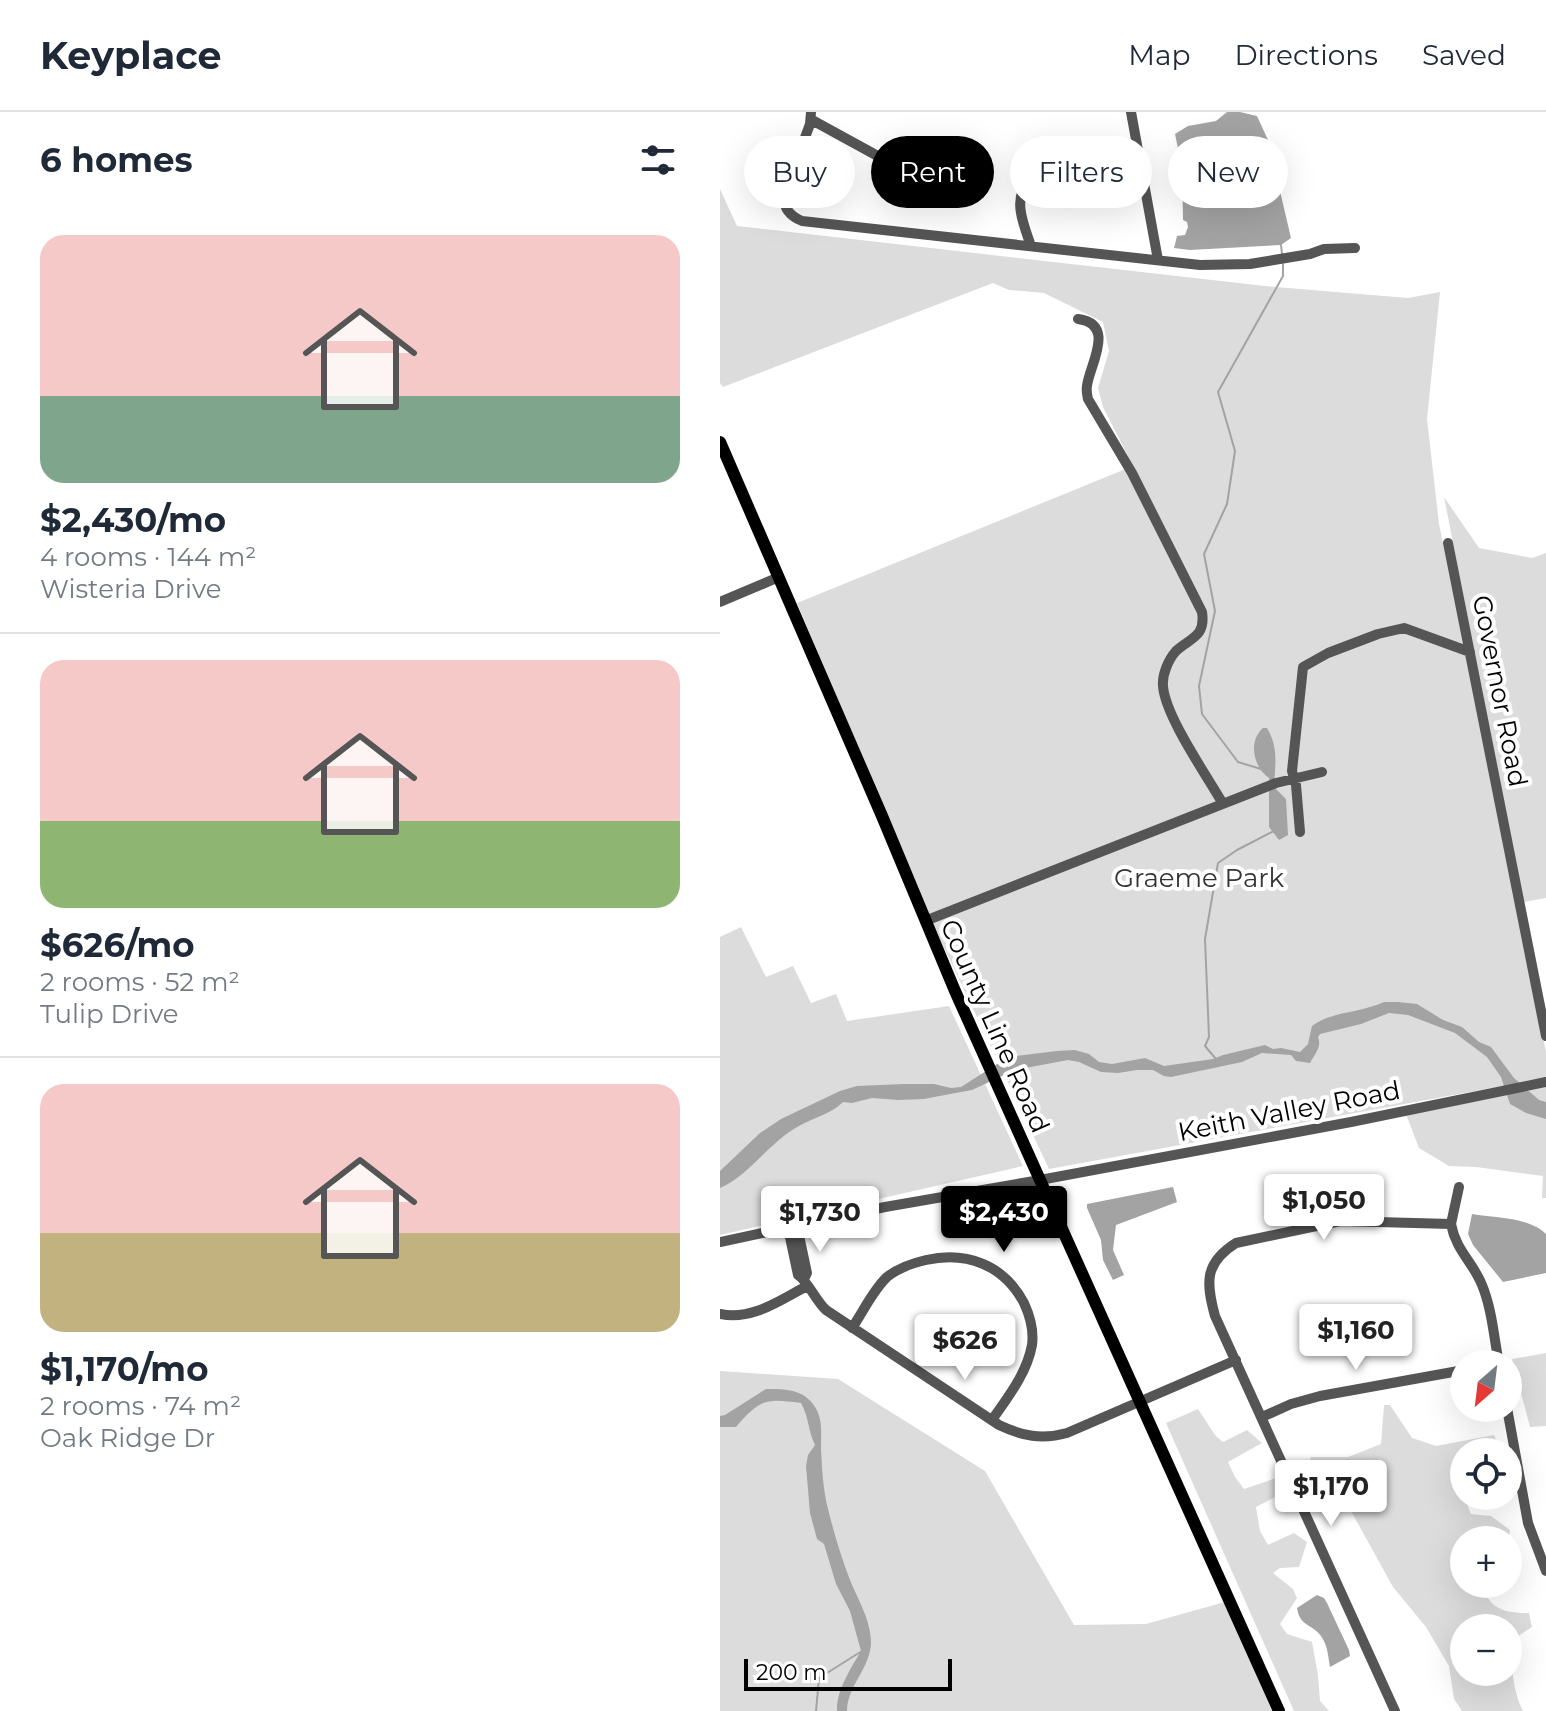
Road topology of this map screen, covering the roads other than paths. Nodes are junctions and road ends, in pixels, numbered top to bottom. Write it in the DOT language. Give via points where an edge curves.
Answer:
graph roads {
  1 [pos="1131,112"];
  2 [pos="811,116"];
  3 [pos="1136,136"];
  4 [pos="871,152"];
  5 [pos="1021,208"];
  6 [pos="1149,208"];
  7 [pos="1031,246"];
  8 [pos="1355,248"];
  9 [pos="1158,260"];
  10 [pos="1078,319"];
  11 [pos="720,442"];
  12 [pos="1448,543"];
  13 [pos="779,577"];
  14 [pos="720,602"];
  15 [pos="1470,652"];
  16 [pos="1322,772"];
  17 [pos="1294,779"];
  18 [pos="1223,804"];
  19 [pos="1300,832"];
  20 [pos="925,921"];
  21 [pos="1546,1036"];
  22 [pos="1546,1082"];
  23 [pos="1040,1180"];
  24 [pos="1459,1187"];
  25 [pos="1451,1224"];
  26 [pos="793,1227"];
  27 [pos="720,1242"];
  28 [pos="806,1282"];
  29 [pos="720,1314"];
  30 [pos="852,1328"];
  31 [pos="1494,1350"];
  32 [pos="1236,1360"];
  33 [pos="1450,1373"];
  34 [pos="1140,1401"];
  35 [pos="1262,1417"];
  36 [pos="992,1420"];
  37 [pos="1510,1422"];
  38 [pos="1546,1571"];
  39 [pos="1279,1711"];
  40 [pos="1395,1711"];
  1 -- 3 [label="street"];
  2 -- 4 [label="street"];
  2 -- 7 [label="street" via="784,195 788,212 802,221"];
  5 -- 7 [label="street"];
  6 -- 9 [label="street"];
  7 -- 9 [label="street"];
  8 -- 9 [label="street" via="1226,265"];
  10 -- 18 [label="street" via="1092,324 1098,339 1088,399 1137,481 1202,612 1201,628 1176,652 1163,685 1174,721"];
  11 -- 13 [label="main road, County Line Road"];
  12 -- 15 [label="street, Governor Road"];
  13 -- 14 [label="street"];
  13 -- 20 [label="main road, County Line Road"];
  15 -- 17 [label="street" via="1404,628 1328,653 1303,667"];
  15 -- 21 [label="street, Governor Road"];
  16 -- 17 [label="street"];
  17 -- 18 [label="street"];
  17 -- 19 [label="street"];
  18 -- 20 [label="street"];
  20 -- 23 [label="main road, County Line Road"];
  22 -- 23 [label="street, Keith Valley Road"];
  23 -- 26 [label="street, Keith Valley Road"];
  23 -- 34 [label="main road, County Line Road"];
  24 -- 25 [label="street"];
  25 -- 31 [label="street" via="1487,1298"];
  25 -- 32 [label="street" via="1340,1221 1236,1243 1217,1259 1209,1285 1215,1316"];
  26 -- 27 [label="street, Keith Valley Road"];
  26 -- 28 [label="street"];
  28 -- 29 [label="street" via="752,1313"];
  28 -- 30 [label="street" via="826,1310"];
  30 -- 36 [label="street"];
  30 -- 36 [label="street" via="886,1279 916,1263 957,1257 998,1270 1019,1293 1033,1334 1025,1367"];
  32 -- 34 [label="street"];
  32 -- 35 [label="street"];
  33 -- 35 [label="street" via="1320,1396"];
  34 -- 36 [label="street" via="1052,1437 1018,1434"];
  34 -- 39 [label="main road, County Line Road"];
  35 -- 40 [label="street"];
  37 -- 38 [label="street" via="1528,1523"];
}
